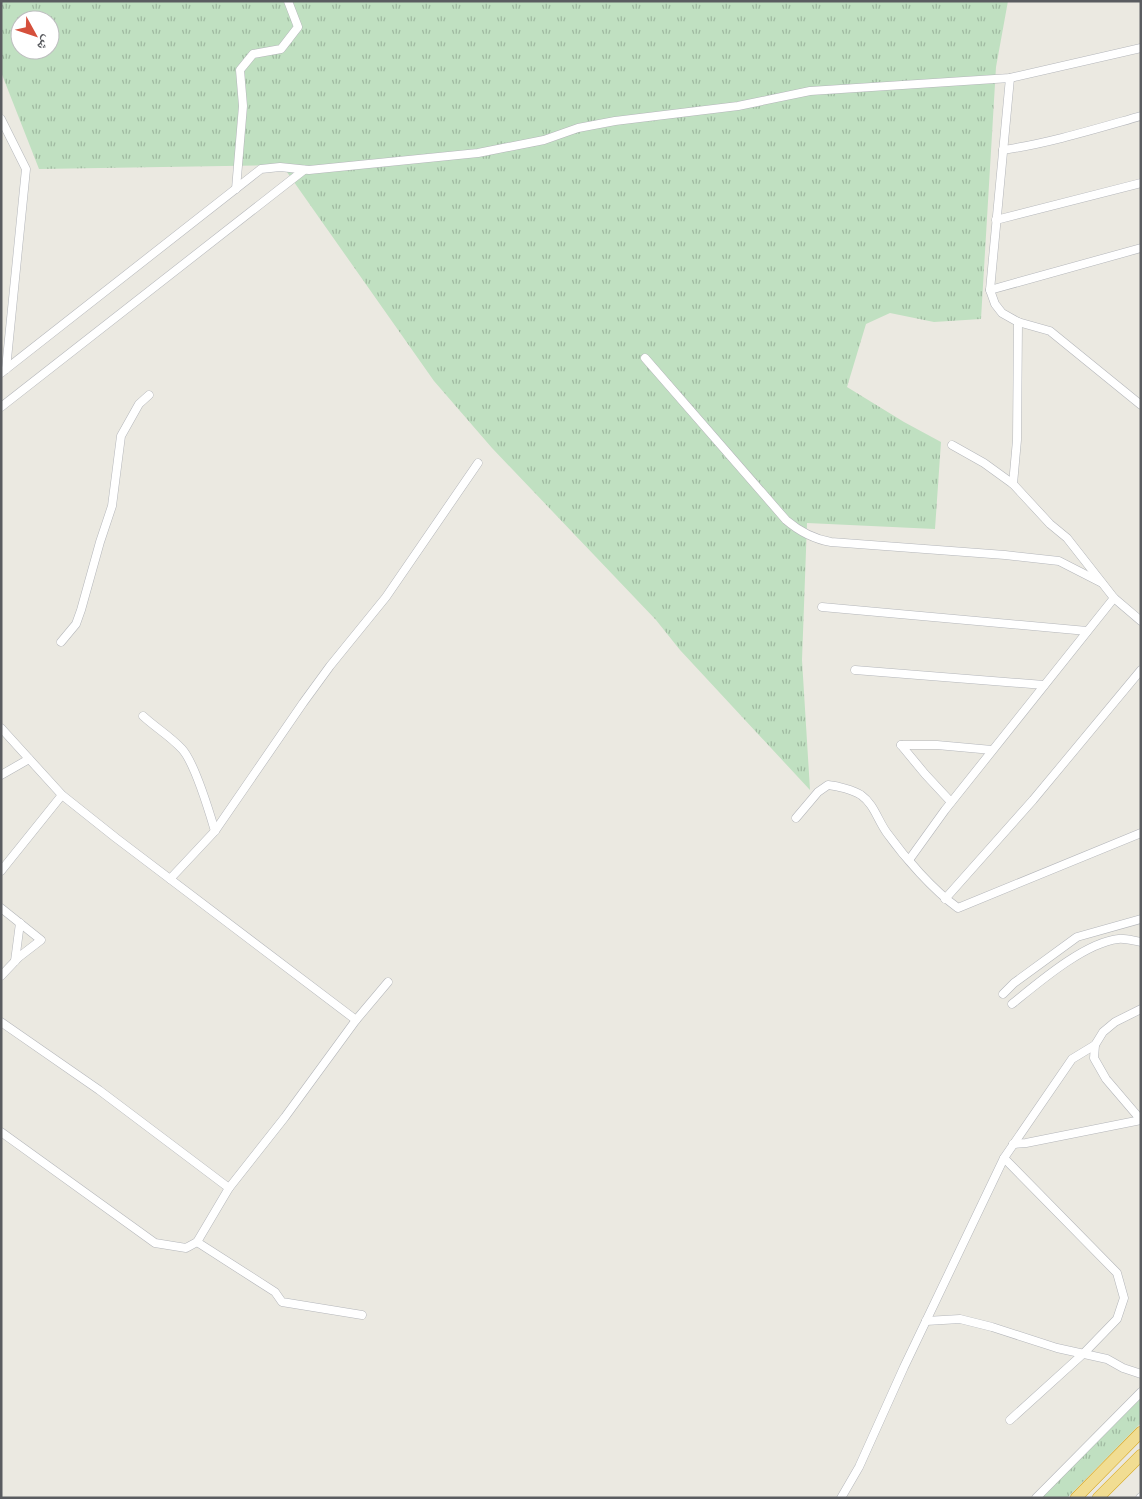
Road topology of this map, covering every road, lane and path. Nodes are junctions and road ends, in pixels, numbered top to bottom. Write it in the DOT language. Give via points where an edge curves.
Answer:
graph roads {
  1 [pos="288,1"];
  2 [pos="1141,48"];
  3 [pos="1010,78"];
  4 [pos="1141,116"];
  5 [pos="1,119"];
  6 [pos="1002,150"];
  7 [pos="304,170"];
  8 [pos="1141,183"];
  9 [pos="236,189"];
  10 [pos="996,220"];
  11 [pos="1141,249"];
  12 [pos="990,290"];
  13 [pos="1018,322"];
  14 [pos="645,358"];
  15 [pos="3,371"];
  16 [pos="149,394"];
  17 [pos="1141,405"];
  18 [pos="1,407"];
  19 [pos="952,445"];
  20 [pos="478,463"];
  21 [pos="1013,484"];
  22 [pos="1102,583"];
  23 [pos="1114,598"];
  24 [pos="822,607"];
  25 [pos="1141,621"];
  26 [pos="1087,631"];
  27 [pos="61,642"];
  28 [pos="855,670"];
  29 [pos="1141,670"];
  30 [pos="1044,685"];
  31 [pos="143,716"];
  32 [pos="1,728"];
  33 [pos="992,750"];
  34 [pos="30,759"];
  35 [pos="1,775"];
  36 [pos="62,796"];
  37 [pos="951,802"];
  38 [pos="796,818"];
  39 [pos="215,831"];
  40 [pos="1141,833"];
  41 [pos="909,860"];
  42 [pos="1,871"];
  43 [pos="170,879"];
  44 [pos="945,899"];
  45 [pos="1,908"];
  46 [pos="1141,919"];
  47 [pos="20,923"];
  48 [pos="1141,942"];
  49 [pos="15,961"];
  50 [pos="1,976"];
  51 [pos="388,982"];
  52 [pos="1003,994"];
  53 [pos="1012,1004"];
  54 [pos="1141,1009"];
  55 [pos="356,1020"];
  56 [pos="1,1022"];
  57 [pos="1095,1045"];
  58 [pos="1141,1120"];
  59 [pos="1,1132"];
  60 [pos="1013,1144"];
  61 [pos="1004,1158"];
  62 [pos="230,1188"];
  63 [pos="197,1242"];
  64 [pos="362,1315"];
  65 [pos="926,1321"];
  66 [pos="1084,1353"];
  67 [pos="1141,1374"];
  68 [pos="1141,1392"];
  69 [pos="1010,1420"];
  70 [pos="1141,1432"];
  71 [pos="1141,1455"];
  72 [pos="841,1498"];
  73 [pos="1036,1498"];
  74 [pos="1076,1498"];
  75 [pos="1098,1498"];
  1 -- 9 [label="street" via="298,27 281,49 253,54 240,70 243,106"];
  2 -- 3 [label="street"];
  3 -- 6 [label="street"];
  3 -- 7 [label="street" via="810,91 738,106 614,121 578,128 544,140 478,152"];
  4 -- 6 [label="street" via="1029,146"];
  5 -- 15 [label="street" via="26,169"];
  6 -- 10 [label="street"];
  7 -- 9 [label="street" via="261,169"];
  7 -- 18 [label="street"];
  8 -- 10 [label="street"];
  9 -- 15 [label="street"];
  10 -- 12 [label="street"];
  11 -- 12 [label="street"];
  12 -- 13 [label="street" via="1002,313"];
  13 -- 17 [label="street" via="1050,331"];
  13 -- 21 [label="street" via="1017,440"];
  14 -- 22 [label="street" via="786,520 816,540 1060,561"];
  16 -- 27 [label="street" via="139,404 121,436 112,506 76,624"];
  19 -- 21 [label="street"];
  20 -- 39 [label="street" via="386,597 303,702"];
  21 -- 22 [label="street" via="1067,538"];
  22 -- 23 [label="street"];
  23 -- 25 [label="street"];
  23 -- 26 [label="street"];
  24 -- 26 [label="street"];
  26 -- 30 [label="street"];
  28 -- 30 [label="street"];
  29 -- 44 [label="street"];
  30 -- 33 [label="street"];
  31 -- 39 [label="street" via="183,750 194,771"];
  32 -- 34 [label="street"];
  33 -- 37 [label="street"];
  33 -- 37 [label="street" via="937,744 901,745"];
  34 -- 35 [label="street"];
  34 -- 36 [label="street"];
  36 -- 42 [label="street"];
  36 -- 43 [label="street"];
  37 -- 41 [label="street"];
  38 -- 41 [label="street" via="822,788 828,785 846,790 861,796"];
  39 -- 43 [label="street"];
  40 -- 44 [label="street" via="958,908"];
  41 -- 44 [label="street"];
  43 -- 55 [label="street"];
  45 -- 47 [label="street"];
  46 -- 52 [label="street" via="1077,937"];
  47 -- 49 [label="street"];
  47 -- 49 [label="street" via="42,940"];
  48 -- 53 [label="street" via="1119,938 1098,945 1072,958"];
  49 -- 50 [label="street"];
  51 -- 55 [label="street"];
  54 -- 57 [label="street" via="1115,1022"];
  55 -- 62 [label="street"];
  56 -- 62 [label="street"];
  57 -- 58 [label="street" via="1094,1058 1106,1079"];
  57 -- 60 [label="street" via="1072,1059"];
  58 -- 60 [label="street"];
  59 -- 63 [label="street" via="155,1243 186,1248"];
  60 -- 61 [label="street"];
  61 -- 65 [label="street"];
  61 -- 66 [label="street" via="1117,1273 1124,1298 1117,1319"];
  62 -- 63 [label="street"];
  63 -- 64 [label="street" via="275,1292 282,1302"];
  65 -- 66 [label="street" via="960,1319"];
  65 -- 72 [label="street" via="860,1467"];
  66 -- 67 [label="street"];
  66 -- 69 [label="street"];
  68 -- 73 [label="street"];
  70 -- 74 [label="highway"];
  71 -- 75 [label="highway"];
}
